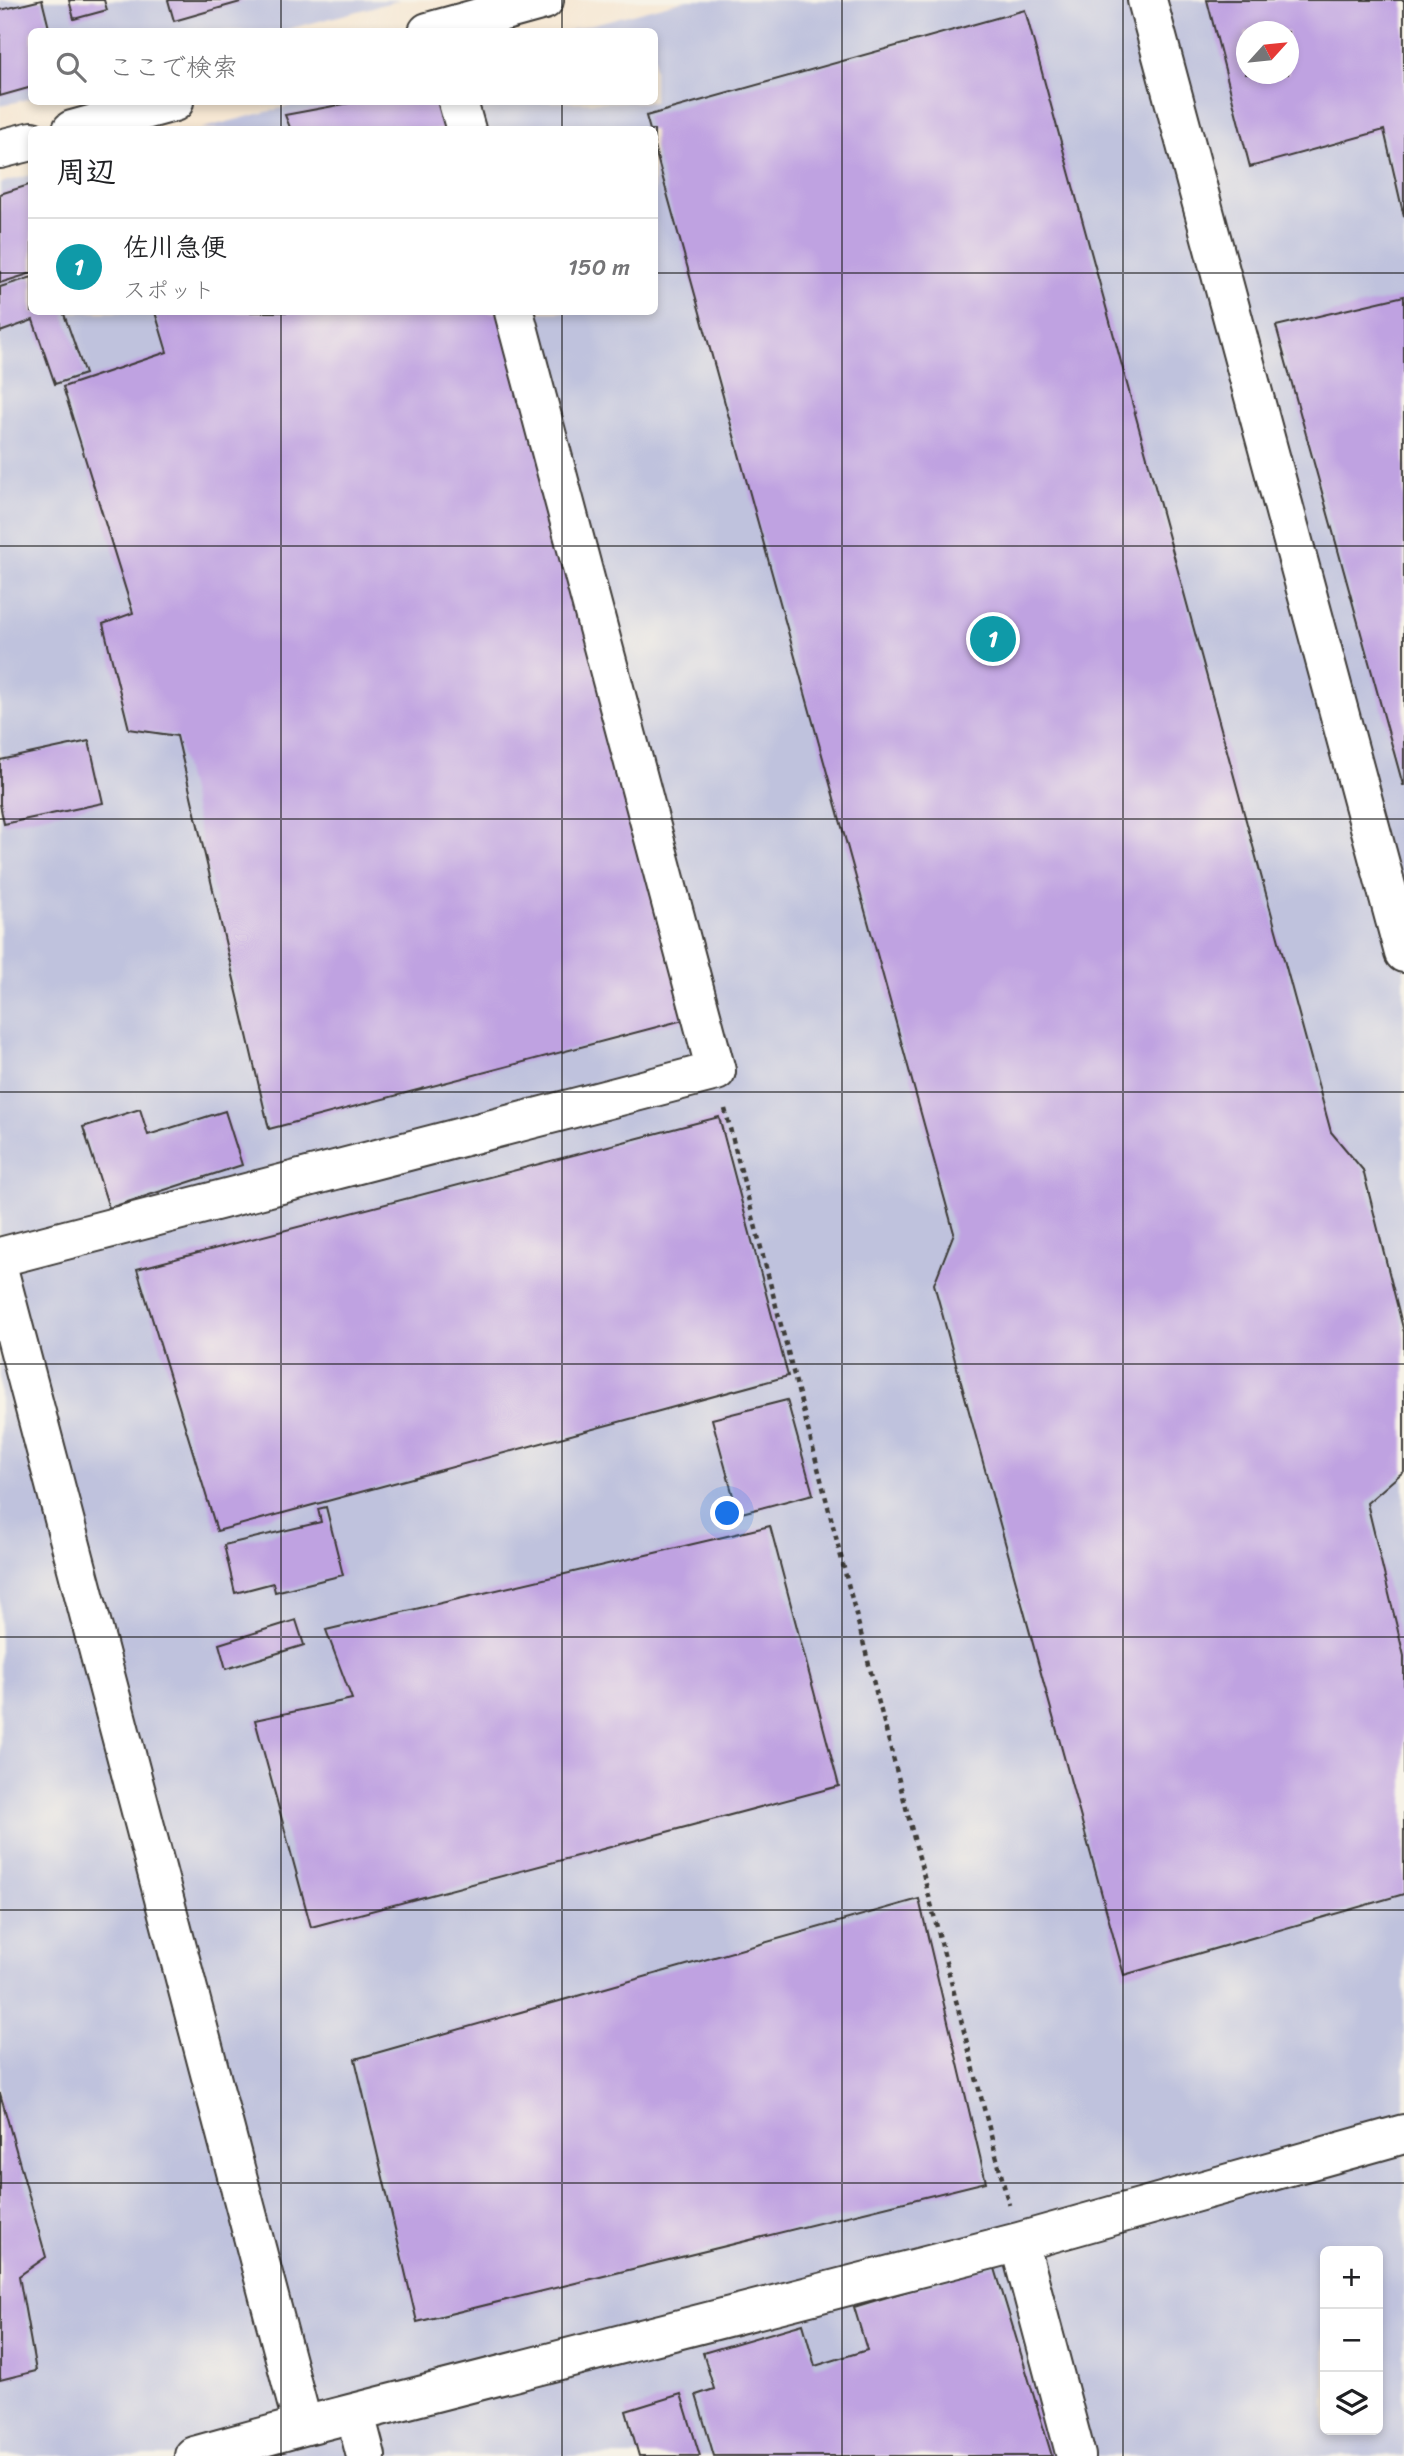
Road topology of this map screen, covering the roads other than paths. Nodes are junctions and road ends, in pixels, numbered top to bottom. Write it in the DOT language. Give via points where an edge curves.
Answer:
graph roads {
  1 [pos="544,0"];
  2 [pos="1147,0"];
  3 [pos="435,23"];
  4 [pos="163,105"];
  5 [pos="459,105"];
  6 [pos="87,126"];
  7 [pos="465,126"];
  8 [pos="28,142"];
  9 [pos="0,149"];
  10 [pos="515,315"];
  11 [pos="1404,953"];
  12 [pos="0,1257"];
  13 [pos="0,1276"];
  14 [pos="1404,2134"];
  15 [pos="1019,2242"];
  16 [pos="355,2414"];
  17 [pos="303,2426"];
  18 [pos="194,2456"];
  19 [pos="366,2456"];
  20 [pos="1076,2456"];
  1 -- 3 [label="street"];
  2 -- 11 [label="street"];
  4 -- 6 [label="street"];
  5 -- 7 [label="street"];
  8 -- 9 [label="street"];
  10 -- 12 [label="street" via="716,1071"];
  13 -- 17 [label="street"];
  14 -- 15 [label="street"];
  15 -- 16 [label="street"];
  15 -- 20 [label="street"];
  16 -- 17 [label="street"];
  16 -- 19 [label="street"];
  17 -- 18 [label="street"];
}
